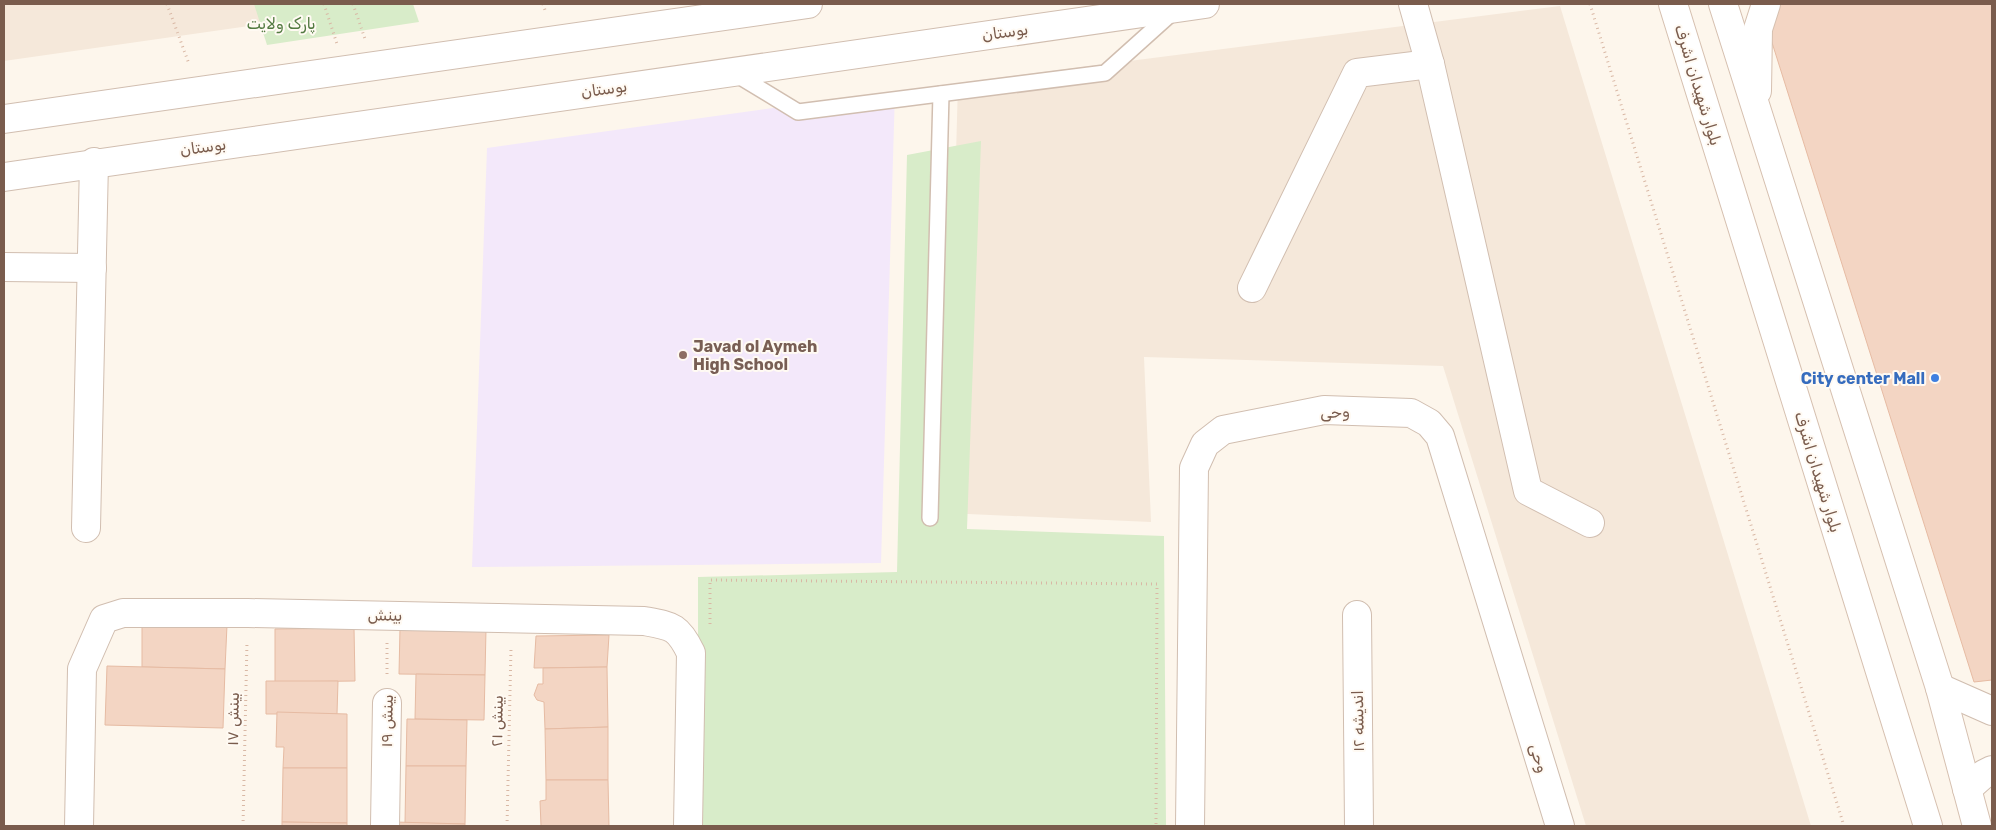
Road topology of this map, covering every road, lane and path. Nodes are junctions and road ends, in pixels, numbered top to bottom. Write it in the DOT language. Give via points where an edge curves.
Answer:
graph roads {
  1 [pos="166,4"];
  2 [pos="324,4"];
  3 [pos="353,4"];
  4 [pos="808,4"];
  5 [pos="1205,4"];
  6 [pos="1413,4"];
  7 [pos="1590,4"];
  8 [pos="1673,4"];
  9 [pos="1723,4"];
  10 [pos="1766,4"];
  11 [pos="1177,8"];
  12 [pos="1430,64"];
  13 [pos="375,66"];
  14 [pos="345,70"];
  15 [pos="731,71"];
  16 [pos="200,91"];
  17 [pos="941,94"];
  18 [pos="1757,115"];
  19 [pos="4,119"];
  20 [pos="94,162"];
  21 [pos="4,177"];
  22 [pos="4,267"];
  23 [pos="92,268"];
  24 [pos="1252,288"];
  25 [pos="930,518"];
  26 [pos="1590,523"];
  27 [pos="86,528"];
  28 [pos="710,580"];
  29 [pos="248,613"];
  30 [pos="388,615"];
  31 [pos="1357,615"];
  32 [pos="512,617"];
  33 [pos="1940,688"];
  34 [pos="387,703"];
  35 [pos="1992,711"];
  36 [pos="1992,770"];
  37 [pos="1967,789"];
  38 [pos="79,826"];
  39 [pos="243,826"];
  40 [pos="385,826"];
  41 [pos="507,826"];
  42 [pos="688,826"];
  43 [pos="1156,826"];
  44 [pos="1190,826"];
  45 [pos="1359,826"];
  46 [pos="1560,826"];
  47 [pos="1844,826"];
  48 [pos="1928,826"];
  49 [pos="1977,826"];
  1 -- 16 [label="path"];
  2 -- 14 [label="path"];
  3 -- 13 [label="path"];
  4 -- 13 [label="street"];
  5 -- 11 [label="street, بوستان"];
  6 -- 12 [label="street"];
  7 -- 47 [label="path"];
  8 -- 48 [label="street, بلوار شهیدان اشرف"];
  9 -- 18 [label="street"];
  10 -- 18 [label="street" via="1758,29"];
  11 -- 15 [label="street, بوستان"];
  11 -- 17 [label="lane" via="1104,73"];
  12 -- 24 [label="street" via="1357,73"];
  12 -- 26 [label="street" via="1528,491"];
  13 -- 14 [label="street"];
  14 -- 16 [label="street"];
  15 -- 17 [label="lane" via="798,112"];
  15 -- 20 [label="street, بوستان"];
  16 -- 19 [label="street"];
  17 -- 25 [label="lane"];
  18 -- 33 [label="street"];
  20 -- 21 [label="street, بوستان"];
  20 -- 23 [label="street"];
  22 -- 23 [label="street"];
  23 -- 27 [label="street"];
  28 -- 43 [label="path" via="1157,584"];
  29 -- 30 [label="street, بینش"];
  29 -- 38 [label="street, بینش" via="123,613 104,620 82,669"];
  29 -- 39 [label="path, بینش ۱۷"];
  30 -- 32 [label="street, بینش"];
  30 -- 34 [label="path, بینش ۱۹"];
  31 -- 45 [label="street, اندیشه ۱۲"];
  32 -- 41 [label="path, بینش ۲۱"];
  32 -- 42 [label="street, بینش" via="644,620 670,626 683,636 691,653"];
  33 -- 35 [label="street"];
  33 -- 37 [label="street"];
  34 -- 40 [label="street, بینش ۱۹"];
  36 -- 37 [label="street"];
  37 -- 49 [label="street"];
  44 -- 46 [label="street, وحی" via="1194,468 1205,444 1223,430 1324,410 1411,413 1429,423 1440,436"];
}
